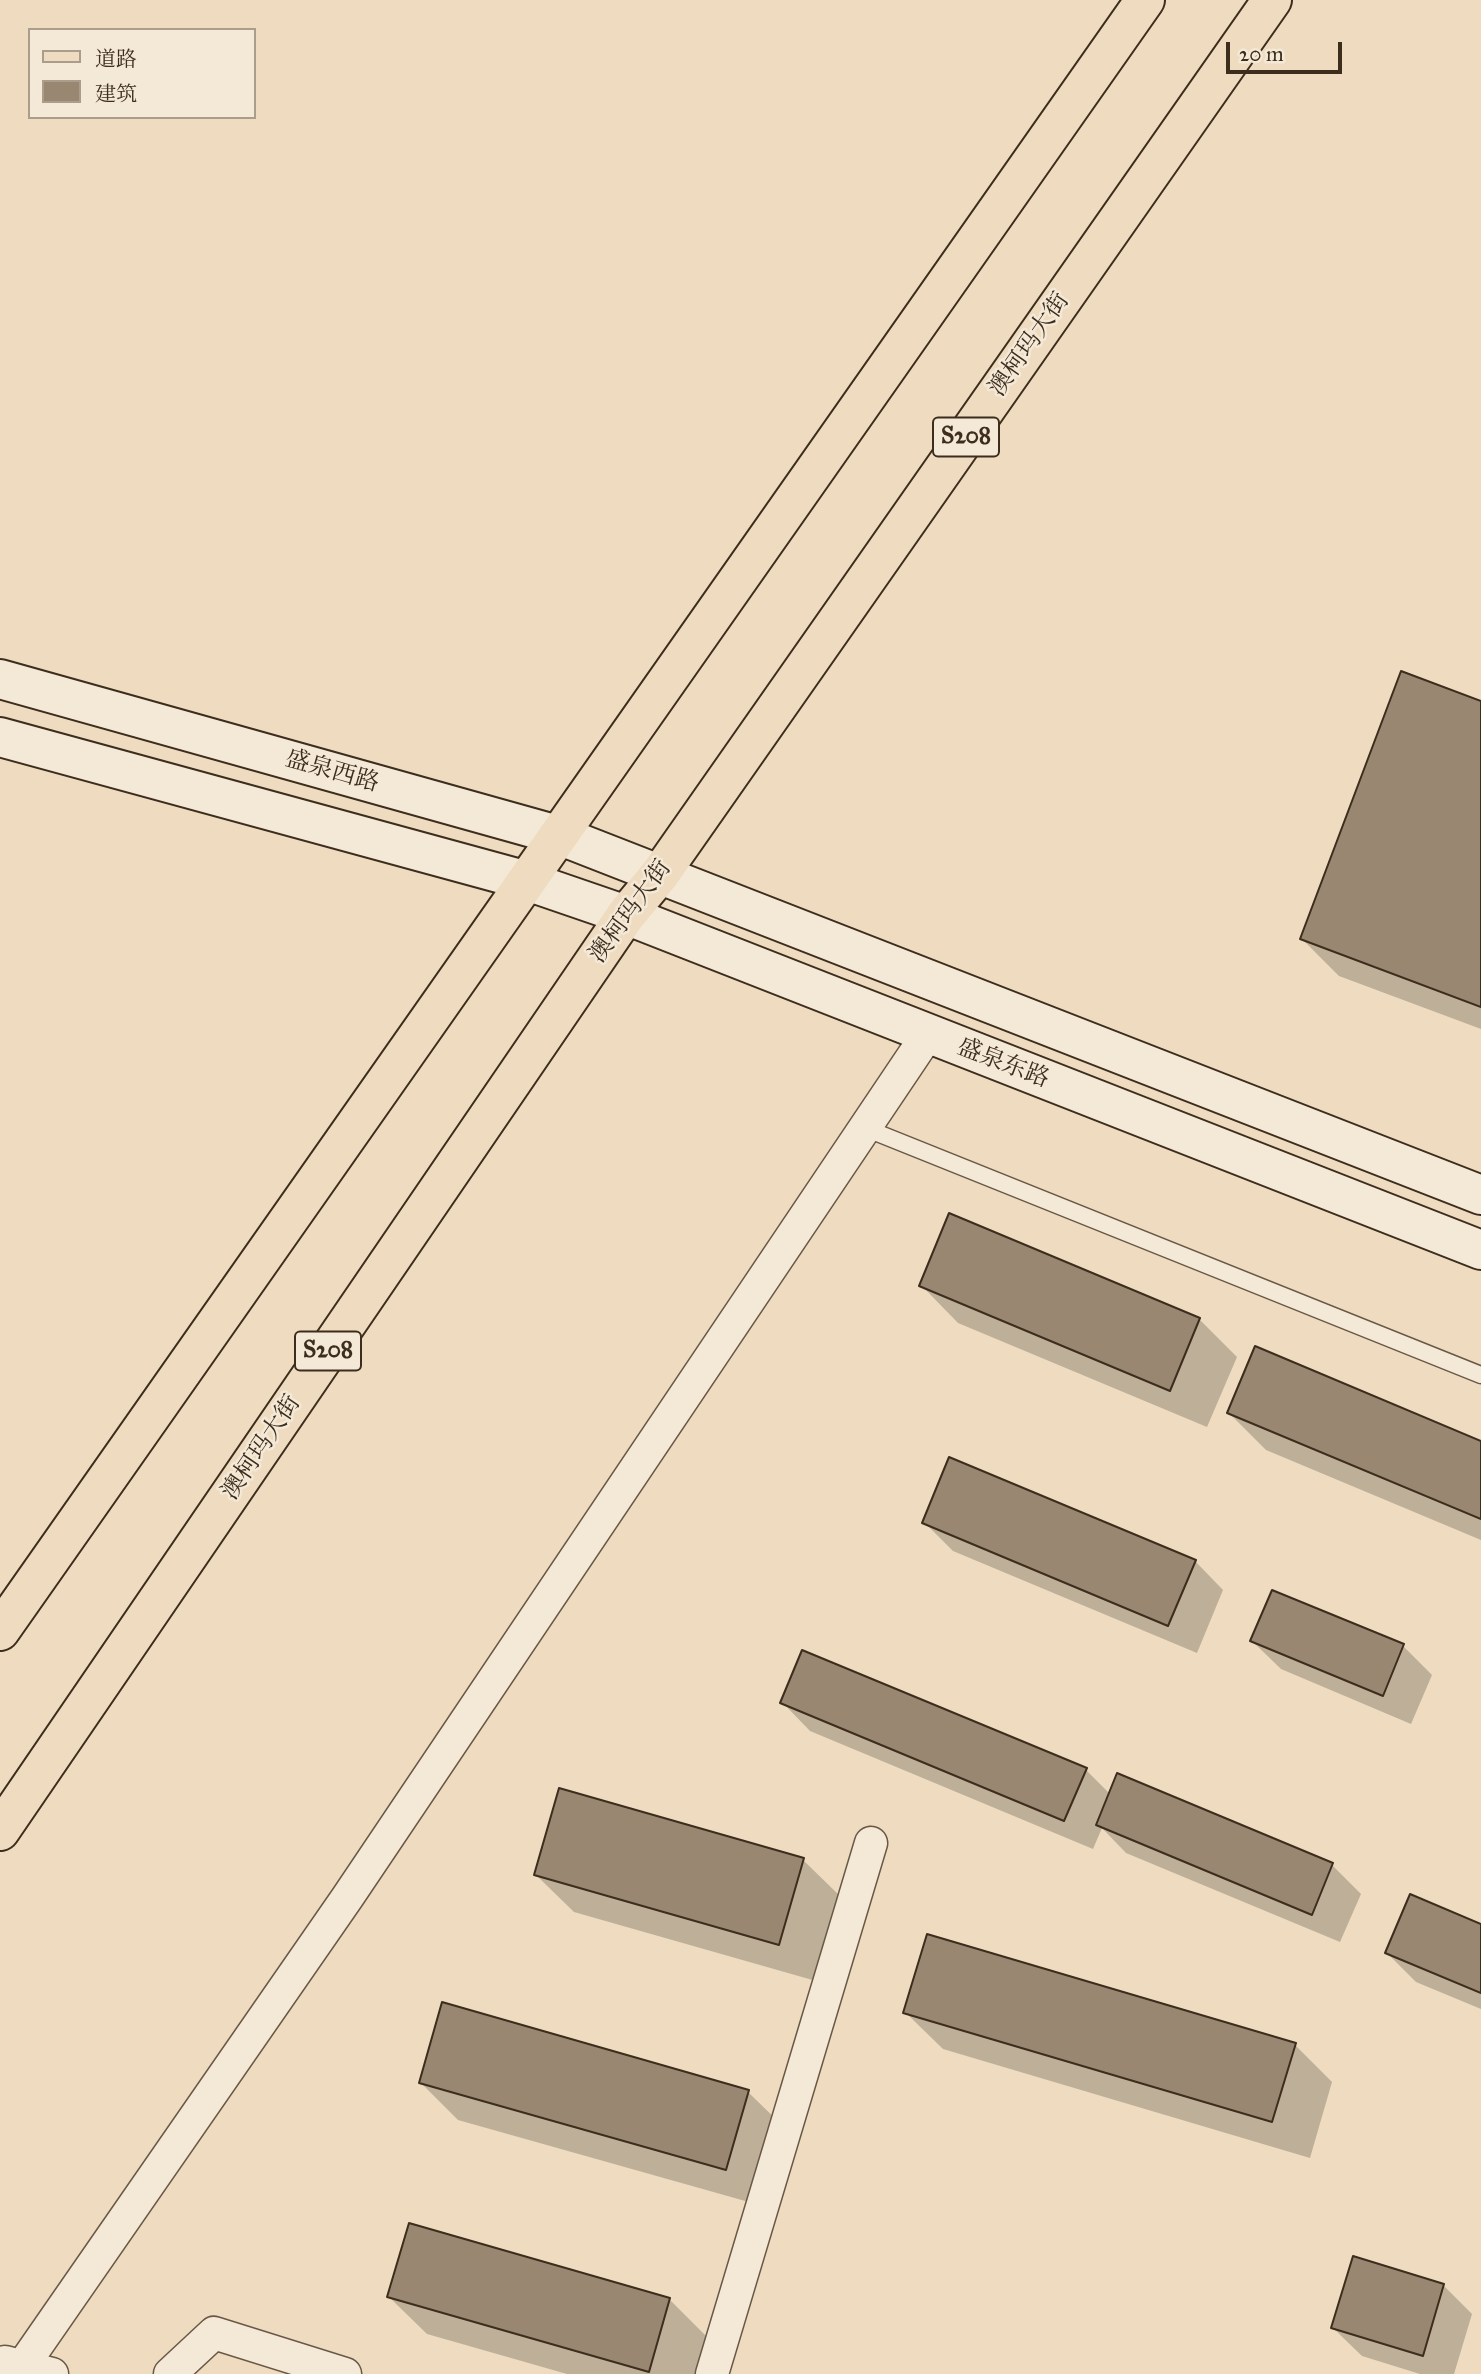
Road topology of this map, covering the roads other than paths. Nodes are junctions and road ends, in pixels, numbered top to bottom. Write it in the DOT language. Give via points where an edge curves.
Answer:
graph roads {
  1 [pos="1145,0"];
  2 [pos="1272,0"];
  3 [pos="0,679"];
  4 [pos="0,737"];
  5 [pos="561,836"];
  6 [pos="660,874"];
  7 [pos="524,880"];
  8 [pos="626,915"];
  9 [pos="928,1034"];
  10 [pos="865,1128"];
  11 [pos="1481,1195"];
  12 [pos="1481,1250"];
  13 [pos="1481,1375"];
  14 [pos="0,1631"];
  15 [pos="0,1831"];
  16 [pos="871,1843"];
  17 [pos="13,2367"];
  18 [pos="52,2374"];
  19 [pos="170,2374"];
  20 [pos="345,2374"];
  21 [pos="712,2374"];
  1 -- 5 [label="main road"];
  2 -- 6 [label="main road, 澳柯玛大街 / S208"];
  3 -- 5 [label="street, 盛泉西路"];
  4 -- 7 [label="street"];
  5 -- 6 [label="street, 盛泉西路"];
  5 -- 7 [label="main road"];
  6 -- 8 [label="main road, 澳柯玛大街 / S208"];
  6 -- 11 [label="street"];
  7 -- 8 [label="street, 盛泉东路"];
  7 -- 14 [label="main road"];
  8 -- 9 [label="street, 盛泉东路"];
  8 -- 15 [label="main road, 澳柯玛大街 / S208"];
  9 -- 10 [label="street"];
  9 -- 12 [label="street, 盛泉东路"];
  10 -- 13 [label="lane"];
  10 -- 17 [label="street" via="346,1898"];
  16 -- 21 [label="street"];
  17 -- 18 [label="street"];
  19 -- 20 [label="street" via="214,2333"];
}
